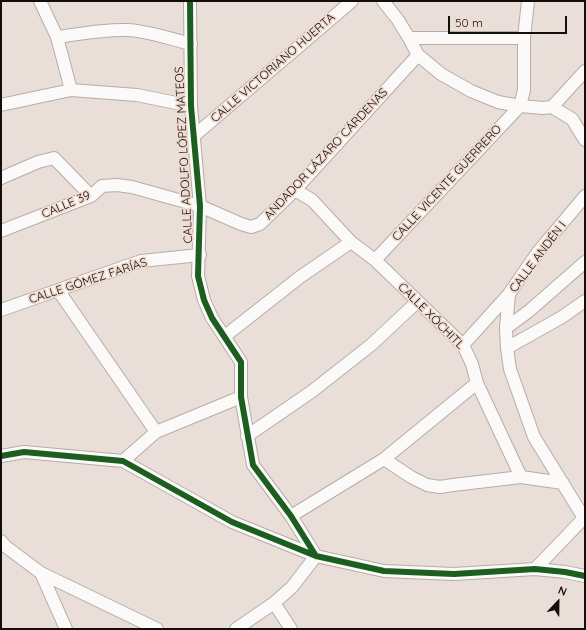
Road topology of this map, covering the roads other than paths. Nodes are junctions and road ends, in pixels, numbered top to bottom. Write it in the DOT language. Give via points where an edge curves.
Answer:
graph roads {
  1 [pos="40,1"];
  2 [pos="190,1"];
  3 [pos="352,1"];
  4 [pos="382,1"];
  5 [pos="528,1"];
  6 [pos="57,36"];
  7 [pos="409,38"];
  8 [pos="524,38"];
  9 [pos="191,44"];
  10 [pos="418,55"];
  11 [pos="585,71"];
  12 [pos="72,90"];
  13 [pos="1,105"];
  14 [pos="191,106"];
  15 [pos="520,106"];
  16 [pos="552,107"];
  17 [pos="195,135"];
  18 [pos="585,140"];
  19 [pos="1,178"];
  20 [pos="294,190"];
  21 [pos="91,196"];
  22 [pos="585,196"];
  23 [pos="200,206"];
  24 [pos="1,231"];
  25 [pos="351,242"];
  26 [pos="200,255"];
  27 [pos="375,260"];
  28 [pos="585,262"];
  29 [pos="58,290"];
  30 [pos="509,294"];
  31 [pos="585,301"];
  32 [pos="418,302"];
  33 [pos="1,310"];
  34 [pos="506,328"];
  35 [pos="225,336"];
  36 [pos="463,345"];
  37 [pos="507,348"];
  38 [pos="477,383"];
  39 [pos="241,397"];
  40 [pos="156,432"];
  41 [pos="247,436"];
  42 [pos="1,456"];
  43 [pos="384,459"];
  44 [pos="123,461"];
  45 [pos="521,477"];
  46 [pos="563,483"];
  47 [pos="291,516"];
  48 [pos="585,517"];
  49 [pos="1,541"];
  50 [pos="316,556"];
  51 [pos="535,569"];
  52 [pos="41,573"];
  53 [pos="585,576"];
  54 [pos="274,603"];
  55 [pos="66,629"];
  56 [pos="157,629"];
  57 [pos="236,629"];
  58 [pos="291,629"];
  1 -- 6 [label="street"];
  2 -- 9 [label="street, CALLE ADOLFO LÓPEZ MATEOS"];
  3 -- 17 [label="street, CALLE VICTORIANO HUERTA"];
  4 -- 7 [label="street"];
  5 -- 8 [label="street"];
  6 -- 9 [label="street" via="128,30"];
  6 -- 12 [label="street"];
  7 -- 8 [label="street"];
  7 -- 10 [label="street"];
  8 -- 15 [label="street" via="524,90"];
  9 -- 14 [label="street, CALLE ADOLFO LÓPEZ MATEOS"];
  10 -- 15 [label="street" via="441,74 471,90 498,102"];
  10 -- 20 [label="street, ANDADOR LÁZARO CÁRDENAS"];
  11 -- 16 [label="street"];
  12 -- 13 [label="street"];
  12 -- 14 [label="street" via="137,96"];
  14 -- 17 [label="street, CALLE ADOLFO LÓPEZ MATEOS"];
  15 -- 16 [label="street"];
  15 -- 27 [label="street, CALLE VICENTE GUERRERO"];
  16 -- 18 [label="street" via="572,119"];
  17 -- 23 [label="street, CALLE ADOLFO LÓPEZ MATEOS"];
  19 -- 21 [label="street" via="54,158"];
  20 -- 23 [label="street, ANDADOR LÁZARO CÁRDENAS" via="260,224 251,227"];
  20 -- 25 [label="street, CALLE XÓCHITL" via="312,200"];
  21 -- 23 [label="street, CALLE 39" via="102,186 117,185"];
  21 -- 24 [label="street, CALLE 39"];
  22 -- 30 [label="street, CALLE ANDÉN I" via="538,252"];
  23 -- 26 [label="street, CALLE ADOLFO LÓPEZ MATEOS"];
  25 -- 27 [label="street, CALLE XÓCHITL"];
  25 -- 35 [label="street" via="300,277"];
  26 -- 29 [label="street, CALLE GÓMEZ FARÍAS" via="141,261"];
  26 -- 35 [label="street, CALLE ADOLFO LÓPEZ MATEOS" via="198,276 204,300 212,318"];
  27 -- 32 [label="street, CALLE XÓCHITL"];
  28 -- 34 [label="street"];
  29 -- 33 [label="street, CALLE GÓMEZ FARÍAS"];
  29 -- 40 [label="street"];
  30 -- 34 [label="street, CALLE ANDÉN I"];
  30 -- 36 [label="street"];
  31 -- 37 [label="street"];
  32 -- 36 [label="street, CALLE XÓCHITL"];
  32 -- 41 [label="street" via="371,345 311,392"];
  34 -- 37 [label="street, CALLE ANDÉN I"];
  35 -- 39 [label="street, CALLE ADOLFO LÓPEZ MATEOS" via="241,362"];
  36 -- 38 [label="street, CALLE XÓCHITL"];
  37 -- 46 [label="street, CALLE ANDÉN I" via="510,369 534,437"];
  38 -- 43 [label="street"];
  38 -- 45 [label="street, CALLE XÓCHITL"];
  39 -- 40 [label="street"];
  39 -- 41 [label="street, CALLE ADOLFO LÓPEZ MATEOS"];
  40 -- 44 [label="street"];
  41 -- 47 [label="street, CALLE ADOLFO LÓPEZ MATEOS" via="253,464"];
  42 -- 44 [label="street" via="24,452"];
  43 -- 45 [label="street" via="411,477 427,485 440,487"];
  43 -- 47 [label="street"];
  44 -- 50 [label="street" via="226,519"];
  45 -- 46 [label="street"];
  46 -- 48 [label="street"];
  47 -- 50 [label="street, CALLE ADOLFO LÓPEZ MATEOS"];
  48 -- 51 [label="street"];
  49 -- 52 [label="street"];
  50 -- 51 [label="street" via="384,571 454,574"];
  50 -- 54 [label="street" via="292,587"];
  51 -- 53 [label="street"];
  52 -- 55 [label="street"];
  52 -- 56 [label="street"];
  54 -- 57 [label="street"];
  54 -- 58 [label="street"];
}
